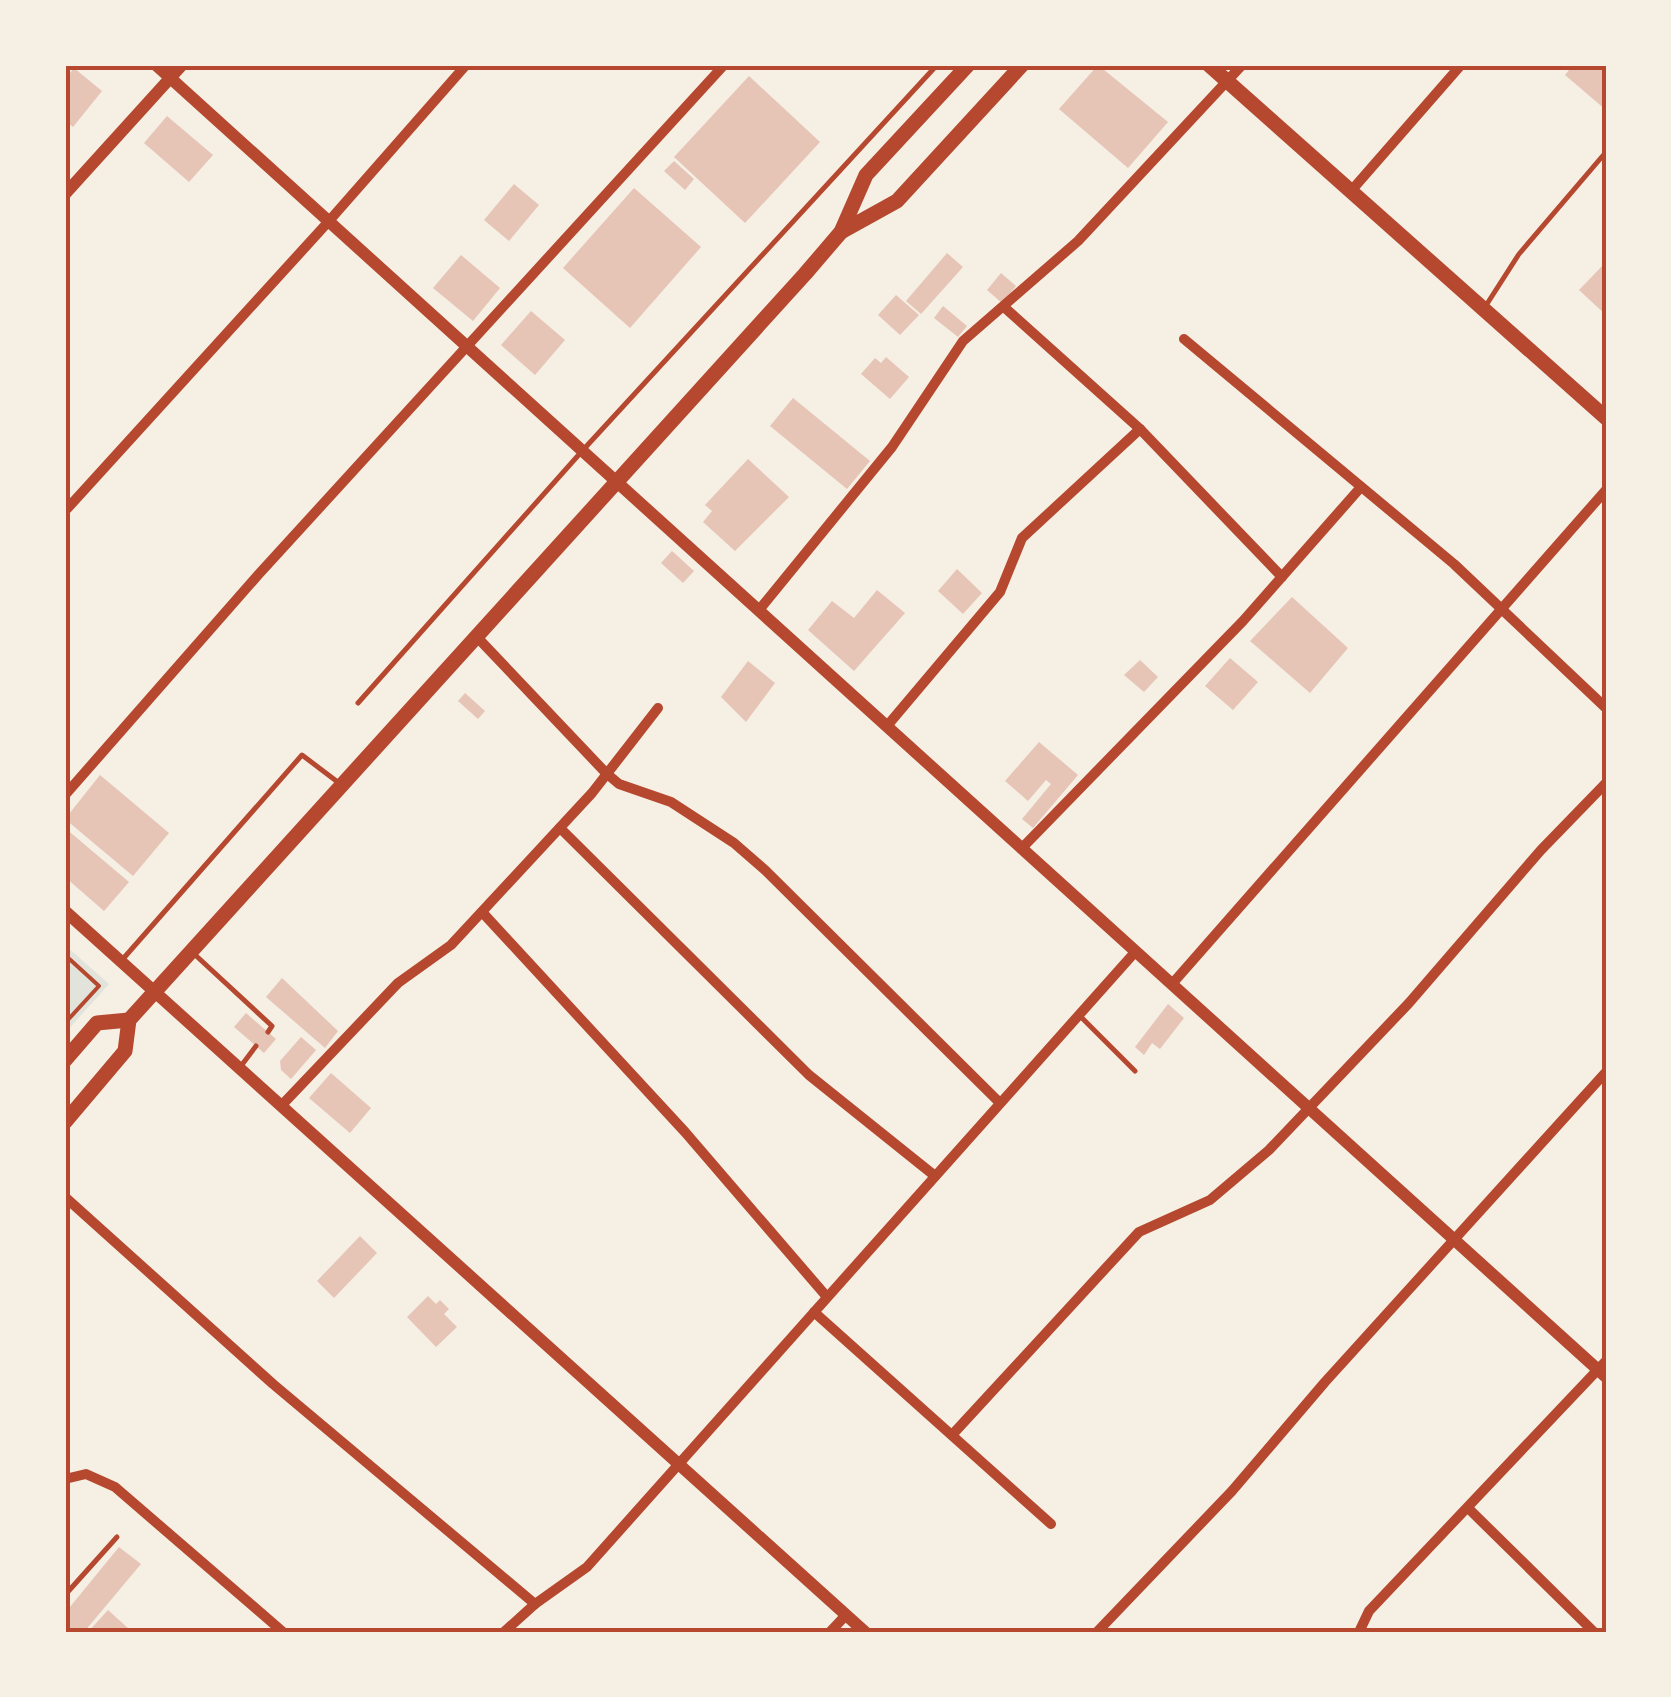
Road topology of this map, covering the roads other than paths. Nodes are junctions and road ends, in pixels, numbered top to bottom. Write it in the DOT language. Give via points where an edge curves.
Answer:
graph roads {
  1 [pos="156,65"];
  2 [pos="182,65"];
  3 [pos="466,65"];
  4 [pos="724,65"];
  5 [pos="937,65"];
  6 [pos="968,65"];
  7 [pos="1022,65"];
  8 [pos="1209,65"];
  9 [pos="1242,65"];
  10 [pos="1460,65"];
  11 [pos="170,78"];
  12 [pos="1228,81"];
  13 [pos="1606,152"];
  14 [pos="1351,191"];
  15 [pos="65,194"];
  16 [pos="329,221"];
  17 [pos="841,232"];
  18 [pos="1004,306"];
  19 [pos="1484,309"];
  20 [pos="1184,339"];
  21 [pos="466,346"];
  22 [pos="1606,418"];
  23 [pos="1140,429"];
  24 [pos="583,450"];
  25 [pos="617,481"];
  26 [pos="1361,487"];
  27 [pos="1606,490"];
  28 [pos="65,511"];
  29 [pos="1282,577"];
  30 [pos="760,610"];
  31 [pos="1502,612"];
  32 [pos="476,636"];
  33 [pos="358,703"];
  34 [pos="658,708"];
  35 [pos="1606,708"];
  36 [pos="887,726"];
  37 [pos="606,773"];
  38 [pos="1606,783"];
  39 [pos="342,785"];
  40 [pos="65,796"];
  41 [pos="560,828"];
  42 [pos="1022,848"];
  43 [pos="65,911"];
  44 [pos="482,912"];
  45 [pos="191,951"];
  46 [pos="1136,952"];
  47 [pos="121,961"];
  48 [pos="1172,984"];
  49 [pos="154,992"];
  50 [pos="1079,1015"];
  51 [pos="129,1020"];
  52 [pos="268,1032"];
  53 [pos="256,1046"];
  54 [pos="65,1060"];
  55 [pos="239,1068"];
  56 [pos="1135,1071"];
  57 [pos="1606,1072"];
  58 [pos="1000,1103"];
  59 [pos="282,1106"];
  60 [pos="1310,1108"];
  61 [pos="65,1122"];
  62 [pos="936,1176"];
  63 [pos="65,1198"];
  64 [pos="1455,1240"];
  65 [pos="827,1296"];
  66 [pos="814,1312"];
  67 [pos="1603,1369"];
  68 [pos="952,1435"];
  69 [pos="678,1464"];
  70 [pos="65,1480"];
  71 [pos="1468,1508"];
  72 [pos="1051,1524"];
  73 [pos="117,1537"];
  74 [pos="65,1595"];
  75 [pos="535,1604"];
  76 [pos="846,1615"];
  77 [pos="283,1632"];
  78 [pos="504,1632"];
  79 [pos="830,1632"];
  80 [pos="865,1632"];
  81 [pos="1097,1632"];
  82 [pos="1360,1632"];
  83 [pos="1594,1632"];
  1 -- 11 [label="street"];
  2 -- 11 [label="street"];
  3 -- 16 [label="street"];
  4 -- 21 [label="street"];
  5 -- 24 [label="lane"];
  6 -- 17 [label="main road" via="866,175"];
  7 -- 17 [label="main road" via="897,200"];
  8 -- 12 [label="main road"];
  9 -- 12 [label="street"];
  10 -- 14 [label="street"];
  11 -- 15 [label="street"];
  11 -- 16 [label="street"];
  12 -- 14 [label="main road"];
  12 -- 18 [label="street" via="1078,241"];
  13 -- 19 [label="lane" via="1519,254"];
  14 -- 19 [label="main road"];
  16 -- 21 [label="street"];
  16 -- 28 [label="street"];
  17 -- 25 [label="main road"];
  18 -- 23 [label="street"];
  18 -- 30 [label="street" via="963,342 892,448"];
  19 -- 22 [label="main road"];
  20 -- 26 [label="street"];
  21 -- 24 [label="street"];
  21 -- 40 [label="street"];
  23 -- 29 [label="street"];
  23 -- 36 [label="street" via="1022,538 1000,592"];
  24 -- 25 [label="street"];
  24 -- 33 [label="lane"];
  25 -- 30 [label="street"];
  25 -- 32 [label="main road"];
  26 -- 29 [label="street"];
  26 -- 31 [label="street"];
  27 -- 31 [label="street"];
  29 -- 42 [label="street"];
  30 -- 36 [label="street"];
  31 -- 35 [label="street"];
  31 -- 48 [label="street"];
  32 -- 37 [label="street"];
  32 -- 39 [label="main road"];
  34 -- 37 [label="street"];
  36 -- 42 [label="street"];
  37 -- 41 [label="street"];
  37 -- 58 [label="street" via="671,802 734,843"];
  38 -- 60 [label="street"];
  39 -- 45 [label="main road"];
  39 -- 47 [label="lane" via="302,756"];
  41 -- 44 [label="street"];
  41 -- 62 [label="street" via="809,1075"];
  42 -- 46 [label="street"];
  43 -- 47 [label="street"];
  44 -- 59 [label="street" via="451,945 398,983"];
  44 -- 65 [label="street"];
  45 -- 49 [label="main road"];
  45 -- 52 [label="lane" via="272,1026"];
  46 -- 48 [label="street"];
  46 -- 50 [label="street"];
  47 -- 49 [label="street"];
  48 -- 60 [label="street"];
  49 -- 51 [label="main road"];
  49 -- 55 [label="street"];
  50 -- 56 [label="lane"];
  50 -- 58 [label="street"];
  51 -- 54 [label="main road" via="97,1023"];
  51 -- 61 [label="main road" via="125,1051"];
  53 -- 55 [label="lane"];
  55 -- 59 [label="street"];
  57 -- 64 [label="street"];
  58 -- 62 [label="street"];
  59 -- 69 [label="street"];
  60 -- 64 [label="street"];
  60 -- 68 [label="street" via="1210,1200 1139,1232"];
  62 -- 65 [label="street"];
  63 -- 75 [label="street"];
  64 -- 67 [label="street"];
  64 -- 81 [label="street"];
  65 -- 66 [label="street"];
  66 -- 68 [label="street"];
  66 -- 69 [label="street"];
  67 -- 71 [label="street"];
  68 -- 72 [label="street"];
  69 -- 75 [label="street" via="586,1567"];
  69 -- 76 [label="street"];
  70 -- 77 [label="street" via="86,1474 116,1486"];
  71 -- 82 [label="street" via="1369,1611"];
  71 -- 83 [label="street"];
  73 -- 74 [label="lane"];
  75 -- 78 [label="street"];
  76 -- 79 [label="street"];
  76 -- 80 [label="street"];
}
